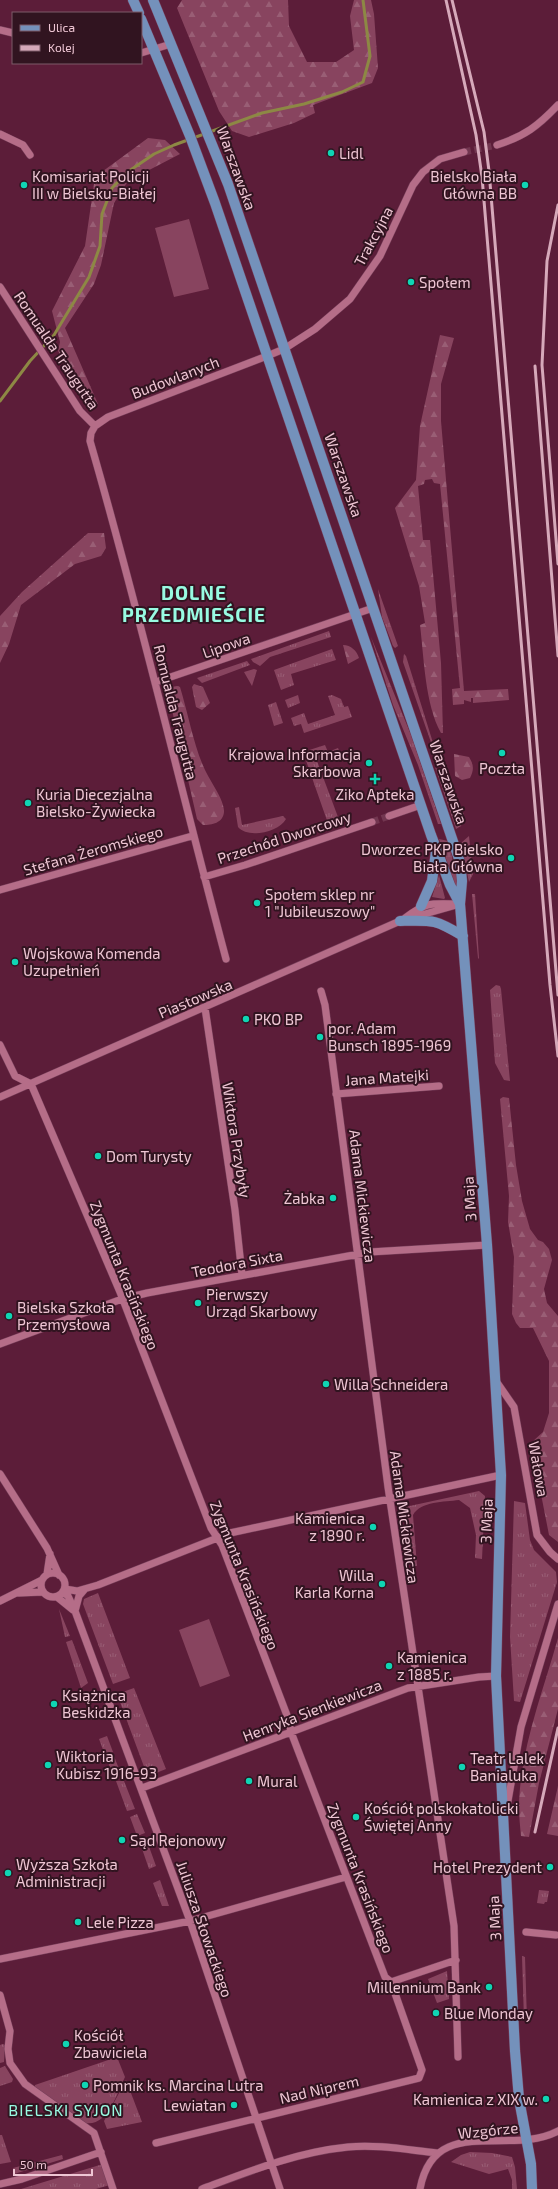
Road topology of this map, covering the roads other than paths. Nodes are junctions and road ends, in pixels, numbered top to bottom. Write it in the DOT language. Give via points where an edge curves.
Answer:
graph roads {
  1 [pos="133,0"];
  2 [pos="153,0"];
  3 [pos="139,12"];
  4 [pos="142,21"];
  5 [pos="0,30"];
  6 [pos="12,33"];
  7 [pos="171,44"];
  8 [pos="154,51"];
  9 [pos="142,53"];
  10 [pos="558,105"];
  11 [pos="0,134"];
  12 [pos="497,145"];
  13 [pos="464,152"];
  14 [pos="30,156"];
  15 [pos="0,287"];
  16 [pos="284,349"];
  17 [pos="267,356"];
  18 [pos="95,426"];
  19 [pos="373,608"];
  20 [pos="356,614"];
  21 [pos="156,682"];
  22 [pos="421,805"];
  23 [pos="389,816"];
  24 [pos="372,822"];
  25 [pos="192,836"];
  26 [pos="436,847"];
  27 [pos="204,877"];
  28 [pos="0,890"];
  29 [pos="460,904"];
  30 [pos="421,906"];
  31 [pos="400,922"];
  32 [pos="463,936"];
  33 [pos="226,959"];
  34 [pos="321,990"];
  35 [pos="205,1008"];
  36 [pos="0,1045"];
  37 [pos="31,1084"];
  38 [pos="439,1086"];
  39 [pos="336,1094"];
  40 [pos="0,1097"];
  41 [pos="487,1245"];
  42 [pos="357,1254"];
  43 [pos="242,1275"];
  44 [pos="122,1299"];
  45 [pos="0,1344"];
  46 [pos="496,1381"];
  47 [pos="0,1474"];
  48 [pos="501,1475"];
  49 [pos="390,1498"];
  50 [pos="217,1538"];
  51 [pos="50,1554"];
  52 [pos="558,1559"];
  53 [pos="47,1574"];
  54 [pos="60,1575"];
  55 [pos="42,1580"];
  56 [pos="85,1589"];
  57 [pos="64,1591"];
  58 [pos="43,1592"];
  59 [pos="16,1593"];
  60 [pos="57,1597"];
  61 [pos="0,1601"];
  62 [pos="558,1604"];
  63 [pos="75,1611"];
  64 [pos="496,1676"];
  65 [pos="416,1686"];
  66 [pos="291,1732"];
  67 [pos="142,1788"];
  68 [pos="504,1822"];
  69 [pos="346,1877"];
  70 [pos="190,1922"];
  71 [pos="526,1932"];
  72 [pos="556,1936"];
  73 [pos="0,1959"];
  74 [pos="456,1960"];
  75 [pos="391,1982"];
  76 [pos="0,1994"];
  77 [pos="458,2057"];
  78 [pos="419,2078"];
  79 [pos="256,2118"];
  80 [pos="558,2131"];
  81 [pos="526,2139"];
  82 [pos="156,2143"];
  83 [pos="432,2150"];
  84 [pos="101,2152"];
  85 [pos="272,2162"];
  86 [pos="0,2184"];
  87 [pos="113,2189"];
  88 [pos="202,2189"];
  89 [pos="280,2189"];
  90 [pos="420,2189"];
  91 [pos="532,2189"];
  1 -- 3 [label="main road"];
  2 -- 7 [label="main road, Warszawska"];
  4 -- 8 [label="main road"];
  5 -- 6 [label="street"];
  7 -- 8 [label="street"];
  7 -- 16 [label="main road, Warszawska" via="212,142"];
  8 -- 9 [label="street"];
  8 -- 17 [label="main road" via="195,148"];
  10 -- 12 [label="street" via="538,126 513,140"];
  11 -- 14 [label="street" via="23,145"];
  13 -- 16 [label="street, Trakcyjna" via="440,159 423,172 413,185 380,256 350,299 320,325"];
  15 -- 18 [label="street, Romualda Traugutta" via="80,410"];
  16 -- 17 [label="street"];
  16 -- 19 [label="main road, Warszawska"];
  17 -- 18 [label="street, Budowlanych" via="108,417"];
  17 -- 20 [label="main road"];
  18 -- 21 [label="street, Romualda Traugutta" via="90,441"];
  19 -- 20 [label="street, Lipowa"];
  19 -- 29 [label="main road, Warszawska" via="460,862"];
  20 -- 21 [label="street, Lipowa"];
  20 -- 22 [label="main road"];
  21 -- 25 [label="street, Romualda Traugutta"];
  22 -- 23 [label="street"];
  22 -- 26 [label="main road"];
  24 -- 27 [label="street, Przechód Dworcowy"];
  25 -- 27 [label="street, Romualda Traugutta"];
  25 -- 28 [label="street, Stefana Żeromskiego"];
  26 -- 29 [label="main road"];
  26 -- 30 [label="main road" via="432,881"];
  27 -- 33 [label="street, Romualda Traugutta"];
  29 -- 30 [label="street"];
  29 -- 31 [label="street, Piastowska"];
  29 -- 32 [label="main road, 3 Maja"];
  30 -- 31 [label="street, Piastowska"];
  31 -- 32 [label="main road" via="432,920"];
  31 -- 35 [label="street, Piastowska"];
  32 -- 41 [label="main road, 3 Maja"];
  34 -- 39 [label="street, Adama Mickiewicza" via="326,1005"];
  35 -- 37 [label="street, Piastowska"];
  35 -- 43 [label="street, Wiktora Przybyły"];
  36 -- 37 [label="street" via="15,1076"];
  37 -- 40 [label="street, Piastowska"];
  37 -- 44 [label="street, Zygmunta Krasińskiego"];
  38 -- 39 [label="street, Jana Matejki"];
  39 -- 42 [label="street, Adama Mickiewicza"];
  41 -- 42 [label="street, Teodora Sixta"];
  41 -- 46 [label="main road, 3 Maja"];
  42 -- 43 [label="street, Teodora Sixta"];
  42 -- 49 [label="street, Adama Mickiewicza"];
  43 -- 44 [label="street, Teodora Sixta"];
  44 -- 45 [label="street, Teodora Sixta"];
  44 -- 50 [label="street, Zygmunta Krasińskiego"];
  46 -- 48 [label="main road, 3 Maja"];
  46 -- 52 [label="street, Wałowa" via="514,1407 538,1535"];
  47 -- 51 [label="street"];
  48 -- 49 [label="street"];
  48 -- 64 [label="main road, 3 Maja"];
  49 -- 50 [label="street" via="233,1532"];
  49 -- 65 [label="street, Adama Mickiewicza"];
  50 -- 56 [label="street"];
  50 -- 66 [label="street, Zygmunta Krasińskiego" via="251,1619"];
  51 -- 53 [label="street"];
  51 -- 54 [label="street"];
  53 -- 54 [label="street"];
  53 -- 55 [label="street"];
  54 -- 57 [label="street" via="65,1581"];
  55 -- 58 [label="street"];
  55 -- 59 [label="street"];
  56 -- 57 [label="street"];
  56 -- 63 [label="street" via="79,1596"];
  57 -- 60 [label="street"];
  57 -- 63 [label="street, Juliusza Słowackiego"];
  58 -- 59 [label="street"];
  58 -- 60 [label="street" via="50,1597"];
  59 -- 61 [label="street"];
  60 -- 63 [label="street"];
  62 -- 68 [label="street" via="521,1727"];
  63 -- 67 [label="street, Juliusza Słowackiego"];
  64 -- 65 [label="street, Henryka Sienkiewicza"];
  64 -- 68 [label="main road, 3 Maja"];
  65 -- 66 [label="street, Henryka Sienkiewicza"];
  65 -- 74 [label="street, Adama Mickiewicza" via="454,1926"];
  66 -- 67 [label="street, Henryka Sienkiewicza"];
  66 -- 69 [label="street, Zygmunta Krasińskiego"];
  67 -- 70 [label="street, Juliusza Słowackiego"];
  68 -- 81 [label="main road, 3 Maja" via="515,2051"];
  69 -- 70 [label="street"];
  69 -- 75 [label="street, Zygmunta Krasińskiego" via="385,1976"];
  70 -- 73 [label="street"];
  70 -- 79 [label="street, Juliusza Słowackiego"];
  71 -- 72 [label="street"];
  74 -- 75 [label="street"];
  74 -- 77 [label="street, Adama Mickiewicza"];
  75 -- 78 [label="street, Zygmunta Krasińskiego" via="425,2071"];
  76 -- 84 [label="street" via="10,2030 10,2063 25,2084 94,2133"];
  78 -- 79 [label="street, Nad Niprem"];
  79 -- 82 [label="street, Nad Niprem"];
  79 -- 85 [label="street, Juliusza Słowackiego"];
  80 -- 81 [label="street, Wzgórze"];
  81 -- 83 [label="street, Wzgórze" via="470,2141"];
  81 -- 91 [label="main road, 3 Maja"];
  83 -- 85 [label="street" via="349,2147"];
  83 -- 90 [label="street"];
  84 -- 86 [label="street"];
  84 -- 87 [label="street"];
  85 -- 88 [label="street"];
  85 -- 89 [label="street, Juliusza Słowackiego"];
}
